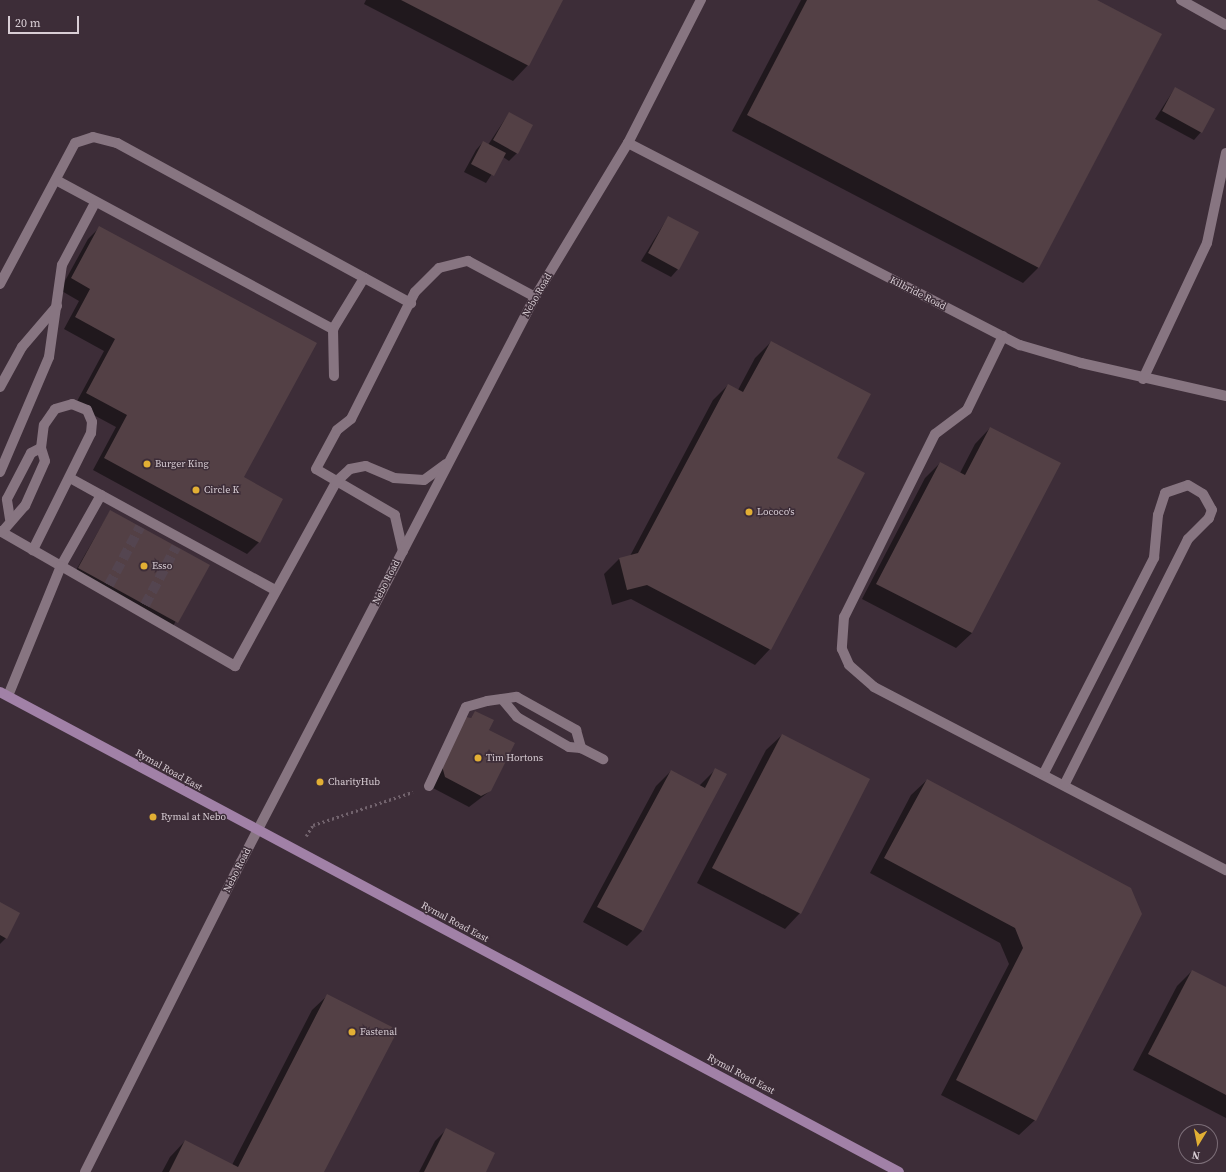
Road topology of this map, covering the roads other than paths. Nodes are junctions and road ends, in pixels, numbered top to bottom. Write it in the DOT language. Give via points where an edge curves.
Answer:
graph roads {
  1 [pos="701,0"];
  2 [pos="1181,0"];
  3 [pos="1226,25"];
  4 [pos="628,143"];
  5 [pos="1226,153"];
  6 [pos="56,180"];
  7 [pos="95,203"];
  8 [pos="364,278"];
  9 [pos="0,284"];
  10 [pos="535,297"];
  11 [pos="411,303"];
  12 [pos="57,306"];
  13 [pos="333,329"];
  14 [pos="1003,336"];
  15 [pos="334,376"];
  16 [pos="1143,379"];
  17 [pos="0,387"];
  18 [pos="1226,396"];
  19 [pos="15,434"];
  20 [pos="41,448"];
  21 [pos="0,449"];
  22 [pos="449,462"];
  23 [pos="0,472"];
  24 [pos="70,478"];
  25 [pos="336,482"];
  26 [pos="101,495"];
  27 [pos="10,519"];
  28 [pos="1,532"];
  29 [pos="33,550"];
  30 [pos="403,551"];
  31 [pos="61,566"];
  32 [pos="275,590"];
  33 [pos="4,694"];
  34 [pos="502,699"];
  35 [pos="581,748"];
  36 [pos="603,759"];
  37 [pos="1044,773"];
  38 [pos="1065,784"];
  39 [pos="429,786"];
  40 [pos="257,831"];
  41 [pos="1226,870"];
  42 [pos="85,1172"];
  43 [pos="899,1172"];
  1 -- 4 [label="street, Nebo Road"];
  2 -- 3 [label="street"];
  4 -- 10 [label="street, Nebo Road"];
  4 -- 14 [label="street, Kilbride Road"];
  5 -- 16 [label="street" via="1207,243"];
  6 -- 7 [label="street"];
  6 -- 8 [label="street" via="75,143 93,137 117,143"];
  6 -- 9 [label="street"];
  7 -- 12 [label="street" via="62,265"];
  7 -- 13 [label="street"];
  8 -- 11 [label="street"];
  8 -- 13 [label="street"];
  10 -- 11 [label="street" via="468,261 439,268 415,292"];
  10 -- 22 [label="street, Nebo Road"];
  11 -- 25 [label="street" via="351,419 338,430 316,469"];
  12 -- 17 [label="street" via="22,348"];
  12 -- 19 [label="street" via="49,357"];
  13 -- 15 [label="street"];
  14 -- 16 [label="street, Kilbride Road" via="1068,359"];
  14 -- 37 [label="street" via="967,410 935,434 844,617 842,649 859,678"];
  16 -- 18 [label="street, Kilbride Road"];
  19 -- 21 [label="street"];
  19 -- 23 [label="street"];
  20 -- 24 [label="street" via="44,425 55,408 72,404 87,410 92,422 91,433"];
  20 -- 27 [label="street" via="45,461 25,506"];
  20 -- 27 [label="street" via="31,453 7,499"];
  22 -- 25 [label="street" via="424,480 394,478 366,466 350,469"];
  22 -- 30 [label="street, Nebo Road"];
  24 -- 26 [label="street"];
  24 -- 29 [label="street"];
  25 -- 30 [label="street" via="395,515"];
  25 -- 32 [label="street"];
  26 -- 31 [label="street"];
  26 -- 32 [label="street" via="142,523"];
  27 -- 28 [label="street"];
  28 -- 29 [label="street"];
  29 -- 31 [label="street"];
  30 -- 40 [label="street, Nebo Road"];
  31 -- 32 [label="street" via="143,609 235,666"];
  31 -- 33 [label="street"];
  33 -- 40 [label="main road, Rymal Road East"];
  34 -- 35 [label="street" via="517,717 569,747"];
  34 -- 35 [label="street" via="517,697 576,730"];
  34 -- 39 [label="street" via="466,708"];
  35 -- 36 [label="street"];
  37 -- 38 [label="street"];
  37 -- 38 [label="street" via="1154,558 1158,515 1165,493 1188,485 1203,494 1212,510 1209,518 1188,539"];
  38 -- 41 [label="street"];
  40 -- 42 [label="street, Nebo Road"];
  40 -- 43 [label="main road, Rymal Road East"];
}
